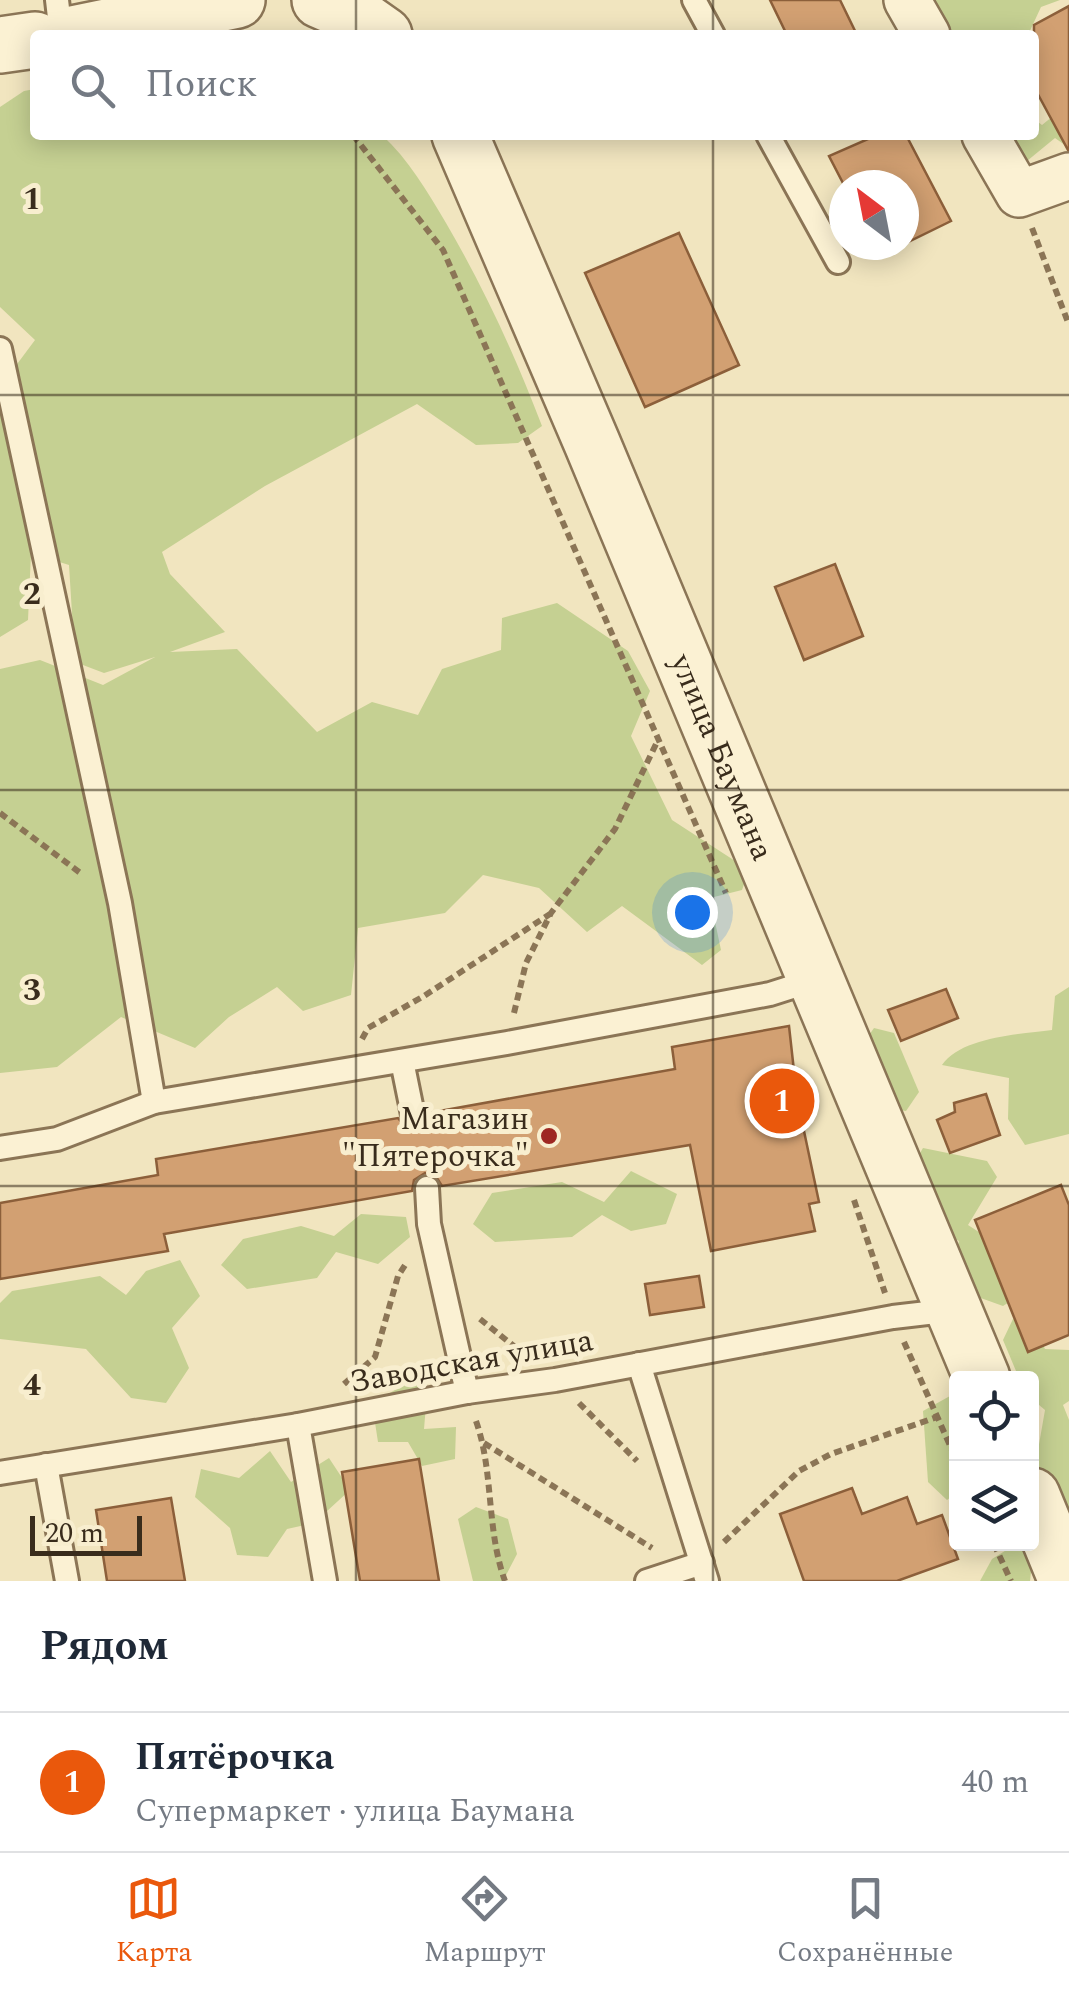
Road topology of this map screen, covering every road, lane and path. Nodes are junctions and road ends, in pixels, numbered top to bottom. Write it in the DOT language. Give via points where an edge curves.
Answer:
graph roads {
  1 [pos="57,0"];
  2 [pos="237,0"];
  3 [pos="694,0"];
  4 [pos="907,0"];
  5 [pos="63,30"];
  6 [pos="89,30"];
  7 [pos="710,30"];
  8 [pos="924,30"];
  9 [pos="30,41"];
  10 [pos="0,45"];
  11 [pos="356,140"];
  12 [pos="462,140"];
  13 [pos="771,140"];
  14 [pos="987,140"];
  15 [pos="1069,176"];
  16 [pos="1018,194"];
  17 [pos="838,262"];
  18 [pos="1069,325"];
  19 [pos="0,349"];
  20 [pos="658,738"];
  21 [pos="0,813"];
  22 [pos="730,902"];
  23 [pos="120,903"];
  24 [pos="550,913"];
  25 [pos="814,980"];
  26 [pos="507,1042"];
  27 [pos="402,1062"];
  28 [pos="345,1068"];
  29 [pos="154,1102"];
  30 [pos="413,1115"];
  31 [pos="0,1148"];
  32 [pos="426,1188"];
  33 [pos="851,1191"];
  34 [pos="429,1224"];
  35 [pos="953,1310"];
  36 [pos="893,1317"];
  37 [pos="639,1364"];
  38 [pos="979,1371"];
  39 [pos="466,1392"];
  40 [pos="938,1416"];
  41 [pos="298,1424"];
  42 [pos="949,1442"];
  43 [pos="484,1443"];
  44 [pos="46,1465"];
  45 [pos="0,1472"];
  46 [pos="1039,1513"];
  47 [pos="997,1551"];
  48 [pos="705,1572"];
  49 [pos="66,1581"];
  50 [pos="325,1581"];
  51 [pos="504,1581"];
  52 [pos="647,1581"];
  53 [pos="1011,1581"];
  54 [pos="1068,1581"];
  1 -- 5 [label="lane"];
  2 -- 6 [label="street"];
  3 -- 7 [label="lane"];
  4 -- 8 [label="street"];
  9 -- 10 [label="street"];
  11 -- 20 [label="path" via="443,250"];
  12 -- 25 [label="street, улица Баумана"];
  13 -- 17 [label="lane"];
  14 -- 16 [label="street"];
  15 -- 16 [label="street"];
  16 -- 18 [label="path"];
  19 -- 23 [label="lane"];
  20 -- 22 [label="path"];
  20 -- 24 [label="path" via="615,829"];
  21 -- 23 [label="path"];
  23 -- 29 [label="lane"];
  24 -- 26 [label="path" via="526,963"];
  24 -- 28 [label="path" via="368,1028"];
  25 -- 26 [label="lane" via="770,994"];
  25 -- 35 [label="street, улица Баумана"];
  26 -- 27 [label="lane"];
  27 -- 28 [label="lane"];
  27 -- 30 [label="lane"];
  28 -- 29 [label="lane"];
  29 -- 31 [label="lane" via="56,1139"];
  32 -- 34 [label="lane"];
  33 -- 36 [label="path"];
  34 -- 39 [label="lane"];
  34 -- 41 [label="path" via="398,1276 375,1357"];
  35 -- 36 [label="lane, Заводская улица"];
  35 -- 38 [label="street, улица Баумана"];
  36 -- 37 [label="lane, Заводская улица"];
  36 -- 40 [label="path"];
  37 -- 39 [label="lane, Заводская улица"];
  37 -- 48 [label="lane"];
  39 -- 41 [label="lane, Заводская улица"];
  39 -- 43 [label="path"];
  40 -- 42 [label="path"];
  40 -- 48 [label="path" via="799,1470"];
  41 -- 44 [label="lane, Заводская улица"];
  41 -- 50 [label="lane"];
  43 -- 48 [label="path" via="659,1552"];
  43 -- 51 [label="path"];
  44 -- 45 [label="lane, Заводская улица"];
  44 -- 49 [label="lane"];
  46 -- 54 [label="street"];
  47 -- 53 [label="path"];
  48 -- 52 [label="lane"];
}
